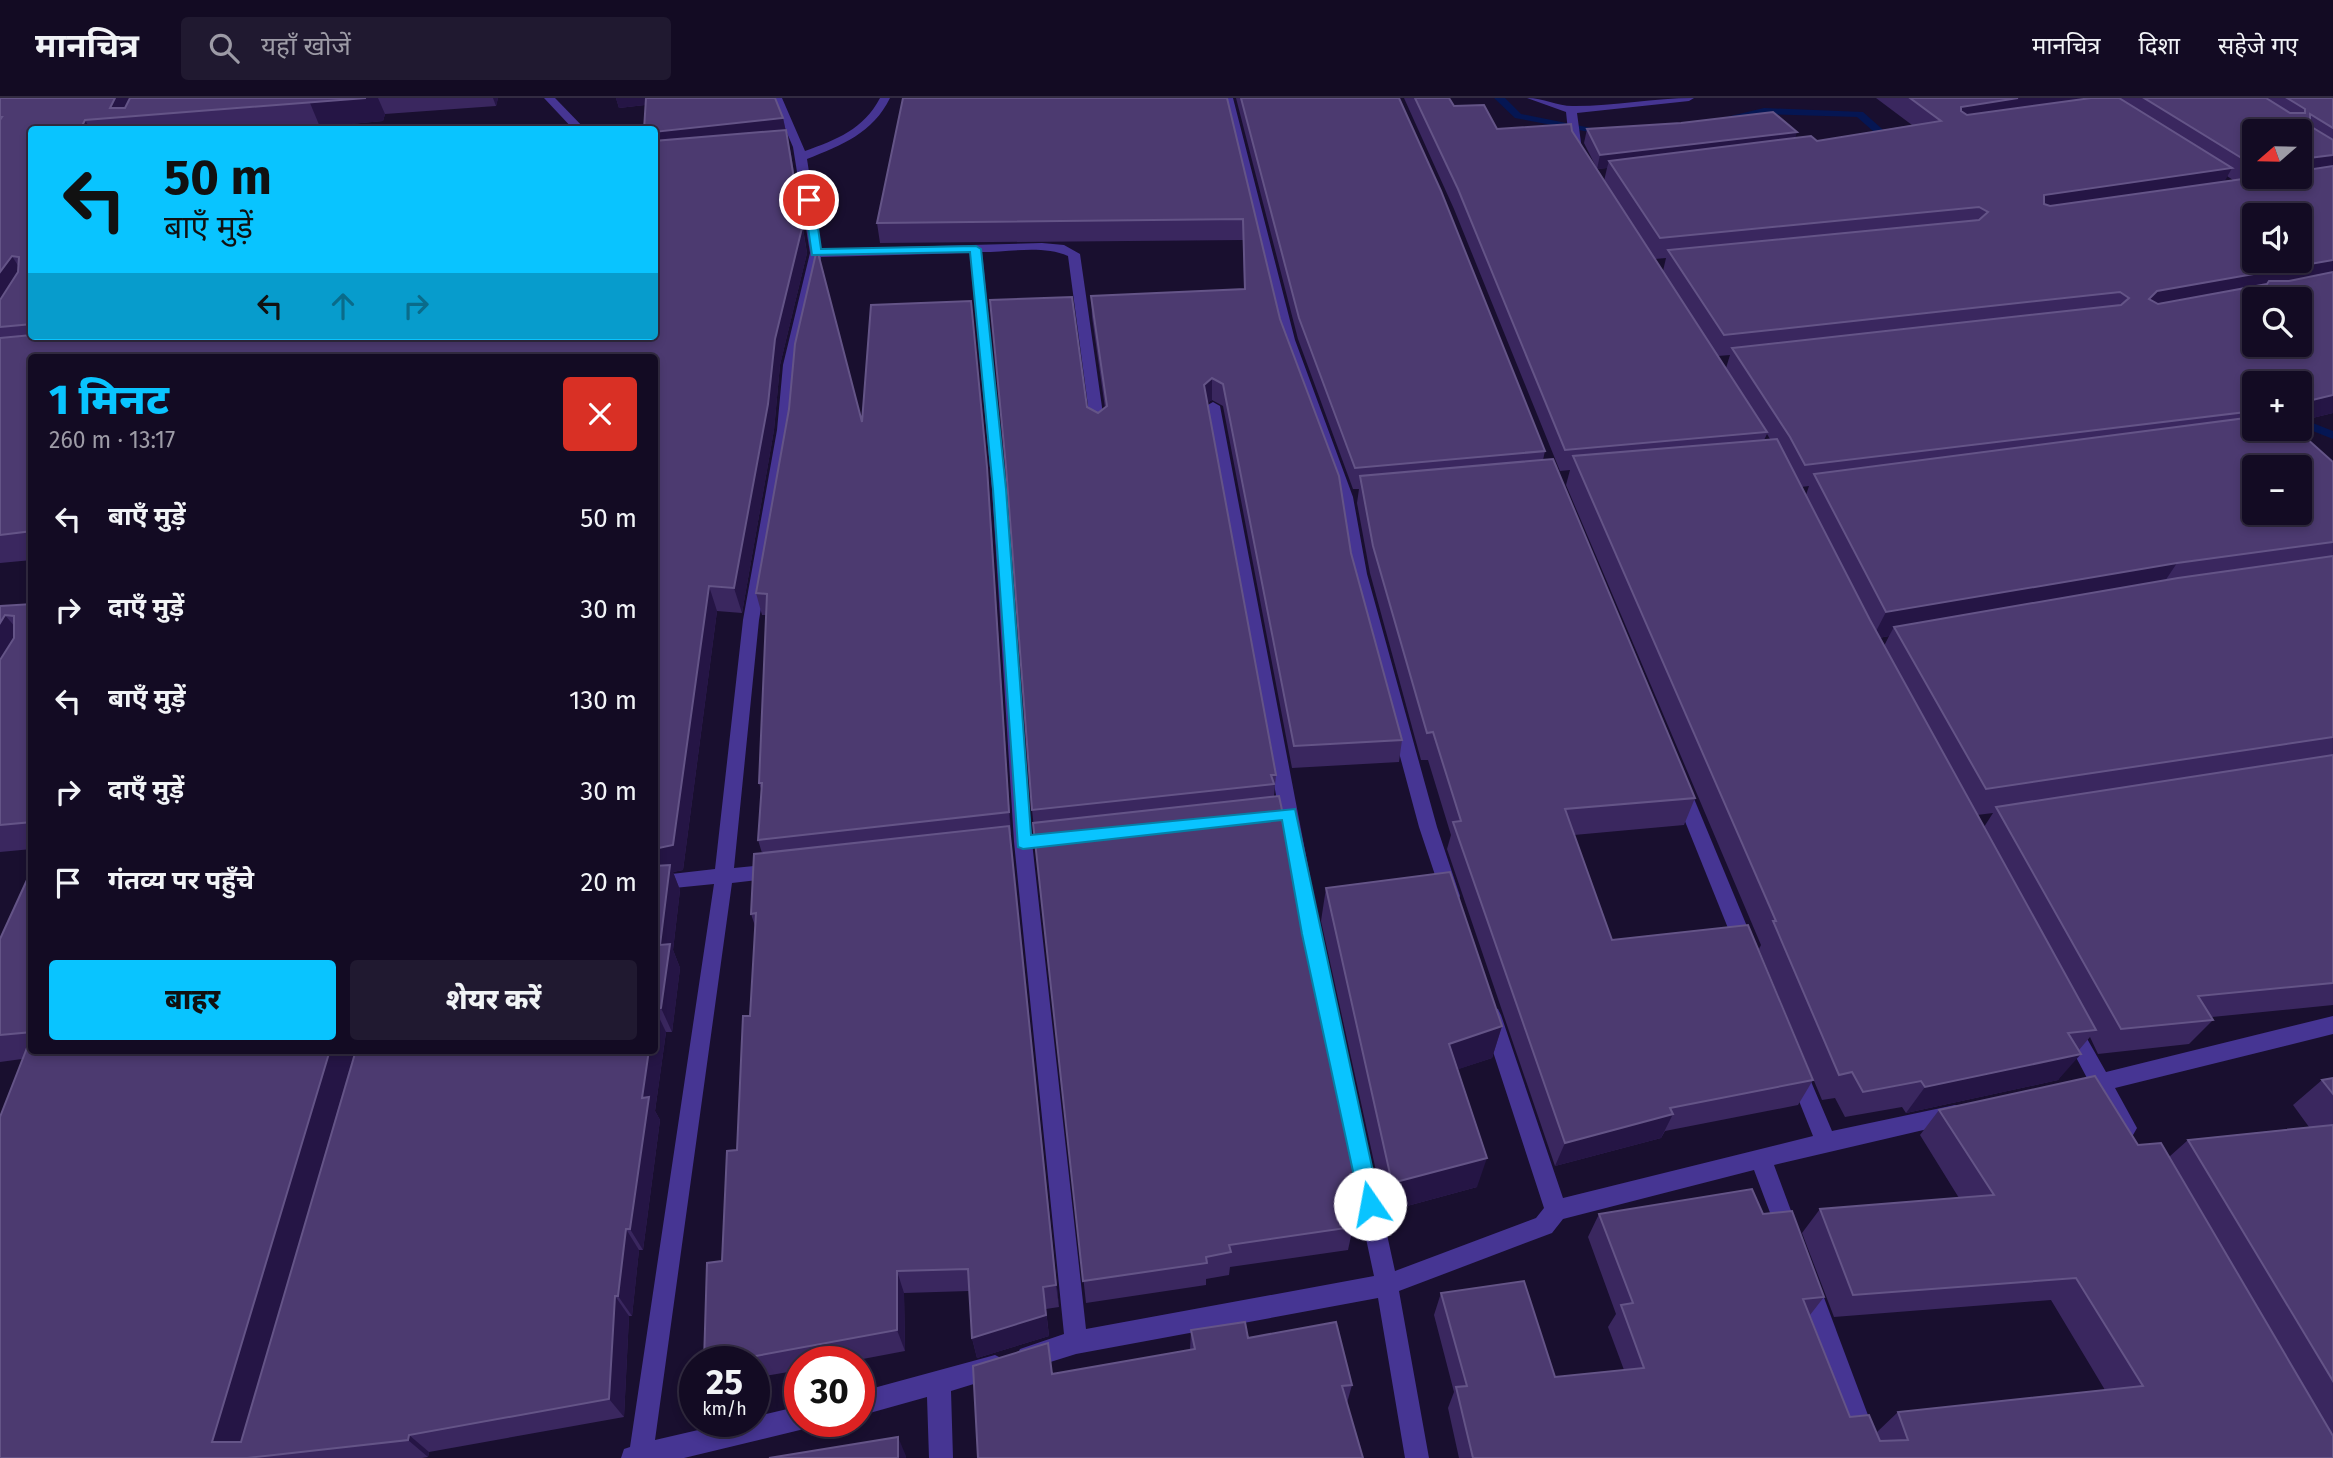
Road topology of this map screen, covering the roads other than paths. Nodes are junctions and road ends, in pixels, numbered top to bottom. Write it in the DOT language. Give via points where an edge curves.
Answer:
graph roads {
  1 [pos="549,98"];
  2 [pos="777,98"];
  3 [pos="885,98"];
  4 [pos="897,98"];
  5 [pos="1228,98"];
  6 [pos="1532,98"];
  7 [pos="1689,98"];
  8 [pos="1572,115"];
  9 [pos="577,126"];
  10 [pos="795,150"];
  11 [pos="1593,176"];
  12 [pos="976,249"];
  13 [pos="816,253"];
  14 [pos="1213,406"];
  15 [pos="1098,428"];
  16 [pos="1676,776"];
  17 [pos="792,869"];
  18 [pos="724,877"];
  19 [pos="658,883"];
  20 [pos="1455,906"];
  21 [pos="1753,965"];
  22 [pos="1486,999"];
  23 [pos="2062,1010"];
  24 [pos="2333,1025"];
  25 [pos="1790,1054"];
  26 [pos="2101,1083"];
  27 [pos="2074,1089"];
  28 [pos="1970,1111"];
  29 [pos="1826,1142"];
  30 [pos="2136,1144"];
  31 [pos="1761,1159"];
  32 [pos="1556,1210"];
  33 [pos="1387,1285"];
  34 [pos="1076,1342"];
  35 [pos="939,1384"];
  36 [pos="875,1400"];
  37 [pos="784,1422"];
  38 [pos="636,1457"];
  39 [pos="941,1458"];
  40 [pos="1417,1458"];
  41 [pos="1872,1458"];
  1 -- 9 [label="street"];
  2 -- 10 [label="street"];
  3 -- 4 [label="street"];
  3 -- 10 [label="street" via="862,130"];
  5 -- 20 [label="street" via="1288,340 1353,496 1359,574"];
  6 -- 8 [label="street"];
  7 -- 8 [label="street"];
  8 -- 11 [label="street" via="1576,150"];
  10 -- 13 [label="street"];
  12 -- 13 [label="street"];
  12 -- 15 [label="street" via="1060,248 1074,254"];
  12 -- 34 [label="street" via="999,489 1023,842"];
  13 -- 18 [label="street" via="790,365 784,430 751,620"];
  14 -- 33 [label="street" via="1282,814"];
  16 -- 21 [label="street"];
  17 -- 18 [label="street"];
  18 -- 19 [label="street"];
  18 -- 38 [label="street"];
  22 -- 32 [label="street"];
  23 -- 26 [label="street"];
  24 -- 26 [label="street"];
  25 -- 29 [label="street"];
  26 -- 27 [label="street"];
  26 -- 30 [label="street"];
  28 -- 29 [label="street"];
  29 -- 31 [label="street"];
  31 -- 32 [label="street"];
  31 -- 41 [label="street"];
  32 -- 33 [label="street" via="1544,1226"];
  33 -- 34 [label="street"];
  33 -- 40 [label="street"];
  34 -- 35 [label="street"];
  35 -- 36 [label="street"];
  35 -- 39 [label="street"];
  37 -- 38 [label="street"];
}
